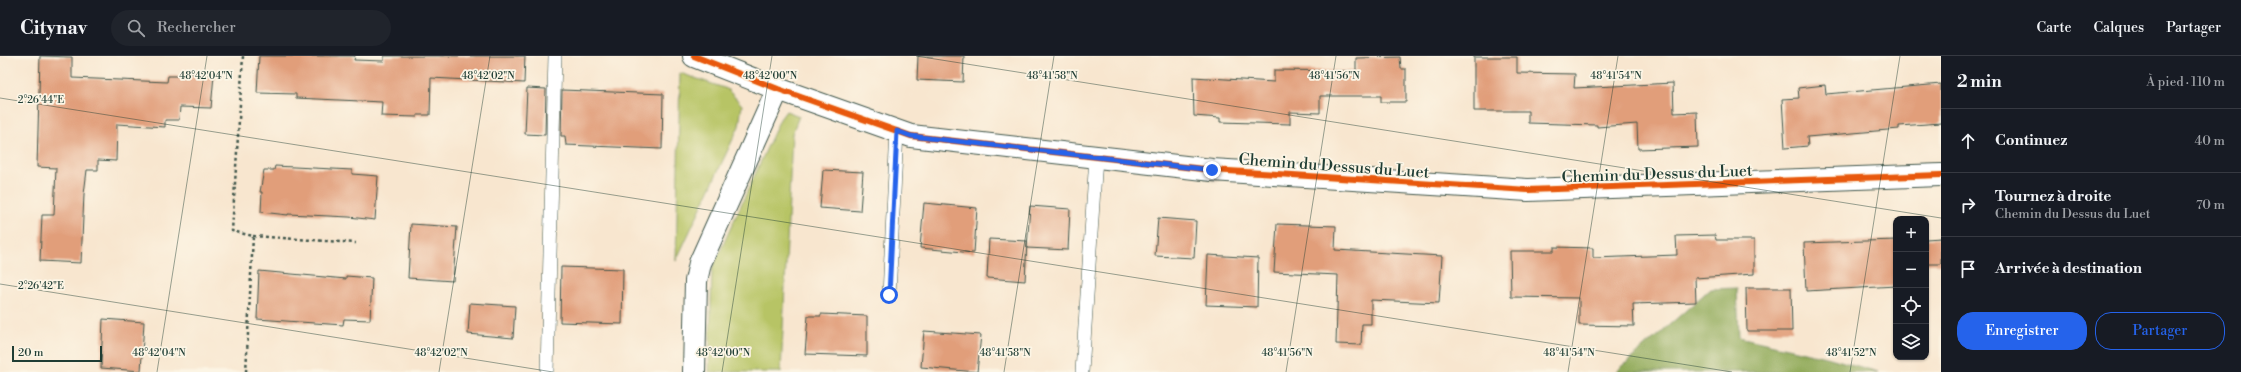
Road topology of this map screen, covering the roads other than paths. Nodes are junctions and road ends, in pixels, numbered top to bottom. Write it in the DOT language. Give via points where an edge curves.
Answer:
graph roads {
  1 [pos="555,56"];
  2 [pos="694,56"];
  3 [pos="778,89"];
  4 [pos="897,131"];
  5 [pos="1096,157"];
  6 [pos="1941,175"];
  7 [pos="889,295"];
  8 [pos="547,372"];
  9 [pos="694,372"];
  10 [pos="1082,372"];
  1 -- 8 [label="lane"];
  2 -- 3 [label="street, Chemin du Dessus du Luet"];
  3 -- 4 [label="street, Chemin du Dessus du Luet"];
  3 -- 9 [label="street" via="700,263 696,281"];
  4 -- 5 [label="street, Chemin du Dessus du Luet" via="911,136"];
  4 -- 7 [label="lane"];
  5 -- 6 [label="street, Chemin du Dessus du Luet" via="1212,170 1528,190"];
  5 -- 10 [label="lane"];
}
